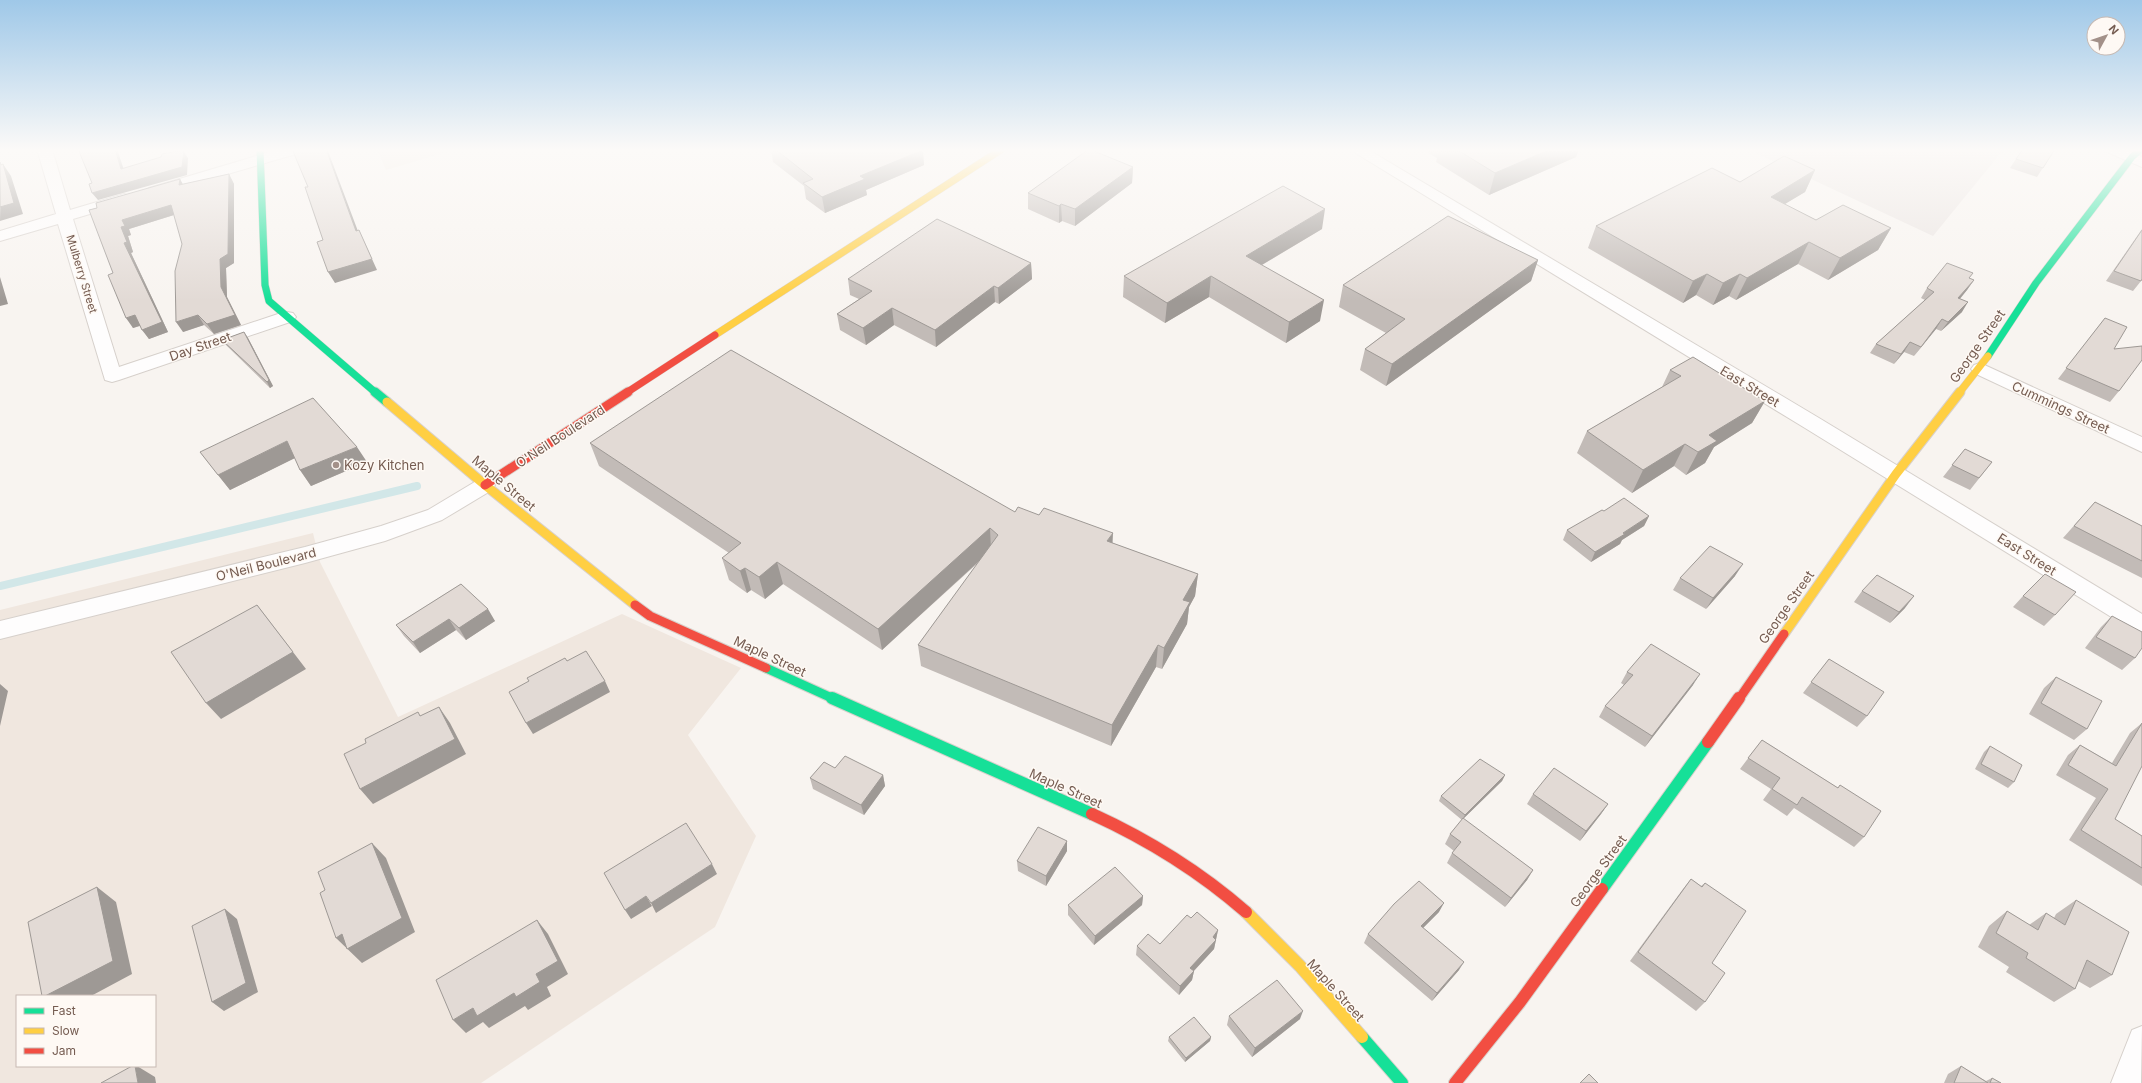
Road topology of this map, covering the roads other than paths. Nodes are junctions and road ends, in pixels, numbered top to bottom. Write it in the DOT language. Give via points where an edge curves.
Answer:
graph roads {
  1 [pos="59,200"];
  2 [pos="118,200"];
  3 [pos="262,200"];
  4 [pos="926,200"];
  5 [pos="1439,200"];
  6 [pos="2103,200"];
  7 [pos="64,217"];
  8 [pos="0,236"];
  9 [pos="287,317"];
  10 [pos="1980,369"];
  11 [pos="112,376"];
  12 [pos="2142,445"];
  13 [pos="1896,474"];
  14 [pos="485,485"];
  15 [pos="2142,625"];
  16 [pos="0,630"];
  17 [pos="2142,1040"];
  18 [pos="1402,1083"];
  19 [pos="1455,1083"];
  20 [pos="2126,1083"];
  1 -- 7 [label="street, Mulberry Street"];
  2 -- 7 [label="street"];
  3 -- 9 [label="main road, Maple Street" via="265,291 272,304"];
  4 -- 14 [label="main road, O'Neil Boulevard"];
  5 -- 13 [label="street, East Street"];
  6 -- 10 [label="main road, George Street" via="2036,283"];
  7 -- 8 [label="street"];
  7 -- 11 [label="street, Mulberry Street"];
  9 -- 11 [label="street, Day Street"];
  9 -- 14 [label="main road, Maple Street"];
  10 -- 12 [label="street, Cummings Street"];
  10 -- 13 [label="main road, George Street"];
  13 -- 15 [label="street, East Street"];
  13 -- 19 [label="main road, George Street" via="1707,743 1520,1002"];
  14 -- 16 [label="street, O'Neil Boulevard" via="435,515 385,533 298,557"];
  14 -- 18 [label="main road, Maple Street" via="650,616 1124,828 1184,861 1238,904 1294,962"];
  17 -- 20 [label="street"];
}
